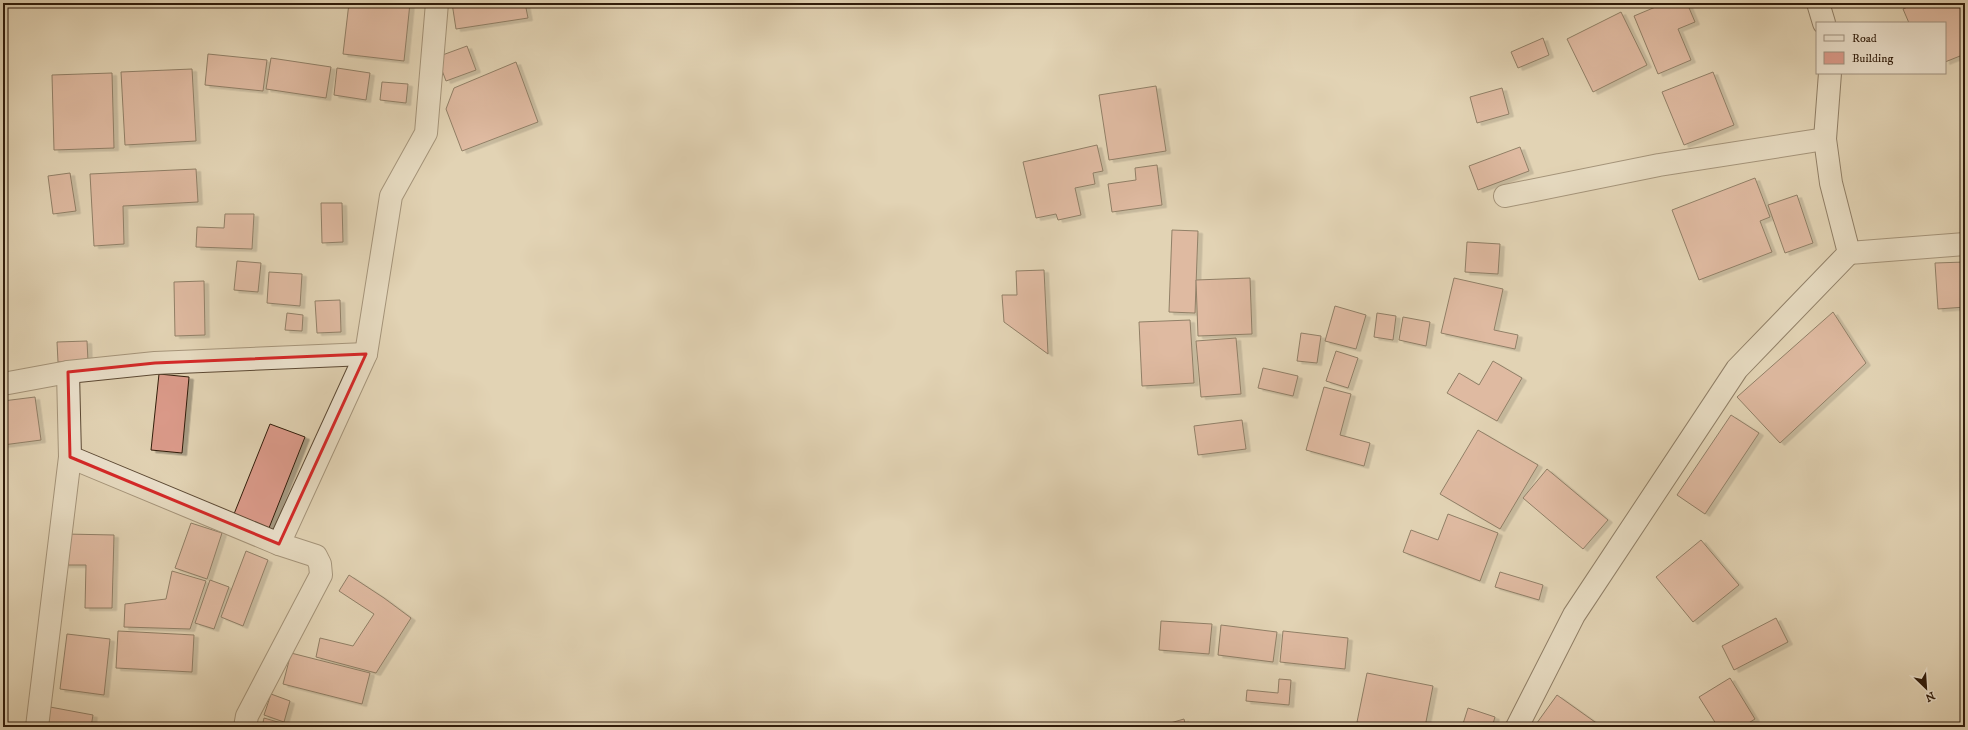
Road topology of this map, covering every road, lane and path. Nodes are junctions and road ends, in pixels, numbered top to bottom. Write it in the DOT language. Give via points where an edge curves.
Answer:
graph roads {
  1 [pos="437,3"];
  2 [pos="1818,3"];
  3 [pos="1824,22"];
  4 [pos="1830,74"];
  5 [pos="1825,139"];
  6 [pos="1505,196"];
  7 [pos="1965,244"];
  8 [pos="1849,253"];
  9 [pos="366,354"];
  10 [pos="68,372"];
  11 [pos="3,384"];
  12 [pos="70,457"];
  13 [pos="279,544"];
  14 [pos="37,727"];
  15 [pos="245,727"];
  16 [pos="1517,727"];
  1 -- 9 [label="street" via="426,133 391,196"];
  2 -- 3 [label="street"];
  4 -- 5 [label="street"];
  5 -- 6 [label="street" via="1659,165"];
  5 -- 8 [label="street" via="1832,184"];
  7 -- 8 [label="street"];
  8 -- 16 [label="street" via="1737,370 1574,616"];
  9 -- 10 [label="street" via="155,363"];
  9 -- 13 [label="street"];
  10 -- 11 [label="street"];
  10 -- 12 [label="street"];
  12 -- 13 [label="street"];
  12 -- 14 [label="street"];
  13 -- 15 [label="street" via="316,556 321,575 247,716"];
}
